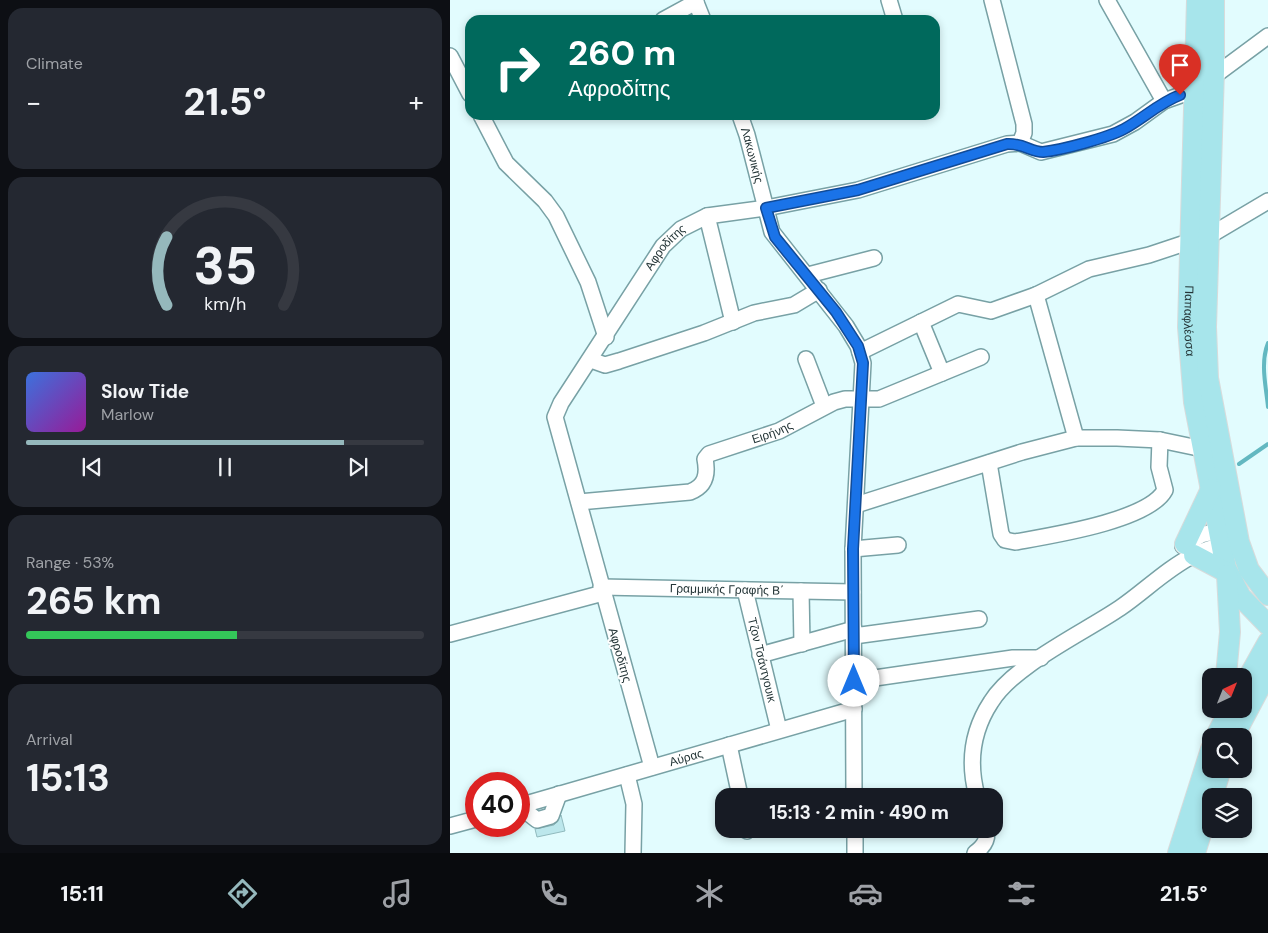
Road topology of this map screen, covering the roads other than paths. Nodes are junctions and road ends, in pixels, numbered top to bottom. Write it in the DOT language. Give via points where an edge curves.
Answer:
graph roads {
  1 [pos="889,0"];
  2 [pos="992,0"];
  3 [pos="1107,0"];
  4 [pos="1197,0"];
  5 [pos="1214,0"];
  6 [pos="695,1"];
  7 [pos="671,15"];
  8 [pos="701,15"];
  9 [pos="894,15"];
  10 [pos="1268,36"];
  11 [pos="450,56"];
  12 [pos="1214,76"];
  13 [pos="465,84"];
  14 [pos="1195,90"];
  15 [pos="1164,101"];
  16 [pos="486,120"];
  17 [pos="742,120"];
  18 [pos="1020,143"];
  19 [pos="1268,201"];
  20 [pos="766,208"];
  21 [pos="707,216"];
  22 [pos="1200,238"];
  23 [pos="874,258"];
  24 [pos="808,275"];
  25 [pos="819,290"];
  26 [pos="1036,295"];
  27 [pos="733,322"];
  28 [pos="921,322"];
  29 [pos="606,336"];
  30 [pos="860,352"];
  31 [pos="981,357"];
  32 [pos="806,359"];
  33 [pos="591,360"];
  34 [pos="942,373"];
  35 [pos="861,399"];
  36 [pos="824,406"];
  37 [pos="1076,438"];
  38 [pos="1160,440"];
  39 [pos="1203,449"];
  40 [pos="989,463"];
  41 [pos="1211,490"];
  42 [pos="579,502"];
  43 [pos="856,505"];
  44 [pos="1229,536"];
  45 [pos="898,545"];
  46 [pos="853,549"];
  47 [pos="1190,550"];
  48 [pos="1226,570"];
  49 [pos="1265,589"];
  50 [pos="602,590"];
  51 [pos="745,590"];
  52 [pos="801,591"];
  53 [pos="852,592"];
  54 [pos="979,619"];
  55 [pos="1268,625"];
  56 [pos="854,633"];
  57 [pos="450,634"];
  58 [pos="1268,642"];
  59 [pos="802,644"];
  60 [pos="760,655"];
  61 [pos="1041,658"];
  62 [pos="1227,668"];
  63 [pos="1252,671"];
  64 [pos="1268,672"];
  65 [pos="854,681"];
  66 [pos="854,709"];
  67 [pos="1227,728"];
  68 [pos="779,730"];
  69 [pos="729,745"];
  70 [pos="652,768"];
  71 [pos="627,775"];
  72 [pos="1202,777"];
  73 [pos="1218,778"];
  74 [pos="738,788"];
  75 [pos="854,788"];
  76 [pos="975,788"];
  77 [pos="530,803"];
  78 [pos="465,821"];
  79 [pos="450,826"];
  80 [pos="855,838"];
  81 [pos="986,838"];
  82 [pos="633,853"];
  83 [pos="855,853"];
  84 [pos="976,853"];
  85 [pos="1178,853"];
  86 [pos="1194,853"];
  1 -- 9 [label="street"];
  2 -- 18 [label="street" via="1024,124"];
  3 -- 15 [label="street"];
  4 -- 14 [label="main road, Παπαφλέσσα"];
  5 -- 12 [label="main road, Παπαφλέσσα"];
  6 -- 7 [label="street"];
  6 -- 8 [label="street"];
  10 -- 12 [label="street"];
  11 -- 13 [label="street"];
  12 -- 22 [label="main road, Παπαφλέσσα"];
  14 -- 15 [label="street, Αφροδίτης"];
  14 -- 22 [label="main road, Παπαφλέσσα"];
  15 -- 18 [label="street, Αφροδίτης" via="1113,134 1041,152"];
  16 -- 29 [label="street" via="506,163 545,200 556,216 588,282"];
  17 -- 20 [label="street, Λακωνικής"];
  18 -- 20 [label="street, Αφροδίτης" via="993,147 858,190"];
  19 -- 22 [label="street"];
  20 -- 21 [label="street, Αφροδίτης"];
  20 -- 24 [label="street, Λακωνικής" via="775,237"];
  21 -- 27 [label="street"];
  21 -- 29 [label="street, Αφροδίτης" via="681,228 664,246"];
  22 -- 26 [label="street" via="1149,255 1090,269"];
  22 -- 39 [label="main road, Παπαφλέσσα" via="1188,327 1190,379"];
  22 -- 44 [label="main road, Παπαφλέσσα" via="1208,378"];
  23 -- 24 [label="street"];
  24 -- 25 [label="street, Λακωνικής"];
  25 -- 27 [label="street" via="794,305 754,313"];
  25 -- 30 [label="street, Λακωνικής" via="846,326"];
  26 -- 28 [label="street" via="989,312 958,304"];
  26 -- 37 [label="street"];
  27 -- 33 [label="street" via="611,364"];
  28 -- 30 [label="street"];
  28 -- 34 [label="street"];
  29 -- 33 [label="street, Αφροδίτης"];
  30 -- 35 [label="street, Λακωνικής" via="863,367"];
  31 -- 34 [label="street, Ειρήνης"];
  32 -- 36 [label="street"];
  33 -- 42 [label="street, Αφροδίτης" via="555,417"];
  34 -- 35 [label="street, Ειρήνης" via="879,399"];
  35 -- 36 [label="street, Ειρήνης" via="844,399"];
  35 -- 43 [label="street, Λακωνικής"];
  36 -- 42 [label="street, Ειρήνης" via="779,431 706,455 706,477 693,491"];
  37 -- 38 [label="street"];
  37 -- 40 [label="street"];
  38 -- 39 [label="street"];
  38 -- 40 [label="street" via="1159,467 1165,490 1158,500 1106,524 1015,542 1005,540 1001,534"];
  39 -- 41 [label="main road, Παπαφλέσσα"];
  40 -- 43 [label="street"];
  41 -- 44 [label="main road, Παπαφλέσσα"];
  41 -- 47 [label="main road"];
  42 -- 50 [label="street, Αφροδίτης"];
  43 -- 46 [label="street, Λακωνικής"];
  44 -- 47 [label="street"];
  44 -- 48 [label="main road, Παπαφλέσσα"];
  44 -- 49 [label="main road, Παπαφλέσσα" via="1249,570"];
  45 -- 46 [label="street"];
  46 -- 53 [label="street, Λακωνικής"];
  47 -- 48 [label="main road"];
  47 -- 61 [label="street" via="1122,607"];
  48 -- 55 [label="main road, Παπαφλέσσα" via="1241,597"];
  48 -- 62 [label="main road" via="1230,632"];
  50 -- 51 [label="street, Γραμμικής Γραφής Β΄"];
  50 -- 57 [label="street, Γραμμικής Γραφής Β΄"];
  50 -- 70 [label="street, Αφροδίτης"];
  51 -- 52 [label="street, Γραμμικής Γραφής Β΄"];
  51 -- 60 [label="street, Τζον Τσάντγουικ"];
  52 -- 53 [label="street, Γραμμικής Γραφής Β΄"];
  52 -- 59 [label="street"];
  53 -- 56 [label="street, Λακωνικής"];
  54 -- 56 [label="street"];
  56 -- 59 [label="street"];
  56 -- 65 [label="street, Λακωνικής"];
  58 -- 63 [label="main road"];
  59 -- 60 [label="street"];
  60 -- 68 [label="street, Τζον Τσάντγουικ"];
  61 -- 65 [label="street" via="1013,658"];
  61 -- 76 [label="street" via="1012,678 992,701 979,726 972,749"];
  64 -- 67 [label="main road"];
  65 -- 66 [label="street, Λακωνικής"];
  66 -- 68 [label="street, Αύρας"];
  66 -- 75 [label="street, Λακωνικής"];
  68 -- 69 [label="street, Αύρας"];
  69 -- 70 [label="street, Αύρας"];
  69 -- 74 [label="street"];
  70 -- 71 [label="street, Αύρας"];
  71 -- 77 [label="street, Αύρας"];
  71 -- 82 [label="street" via="635,809"];
  72 -- 85 [label="main road"];
  73 -- 86 [label="main road"];
  78 -- 79 [label="street"];
  80 -- 83 [label="street"];
  81 -- 84 [label="street" via="984,846"];
}
